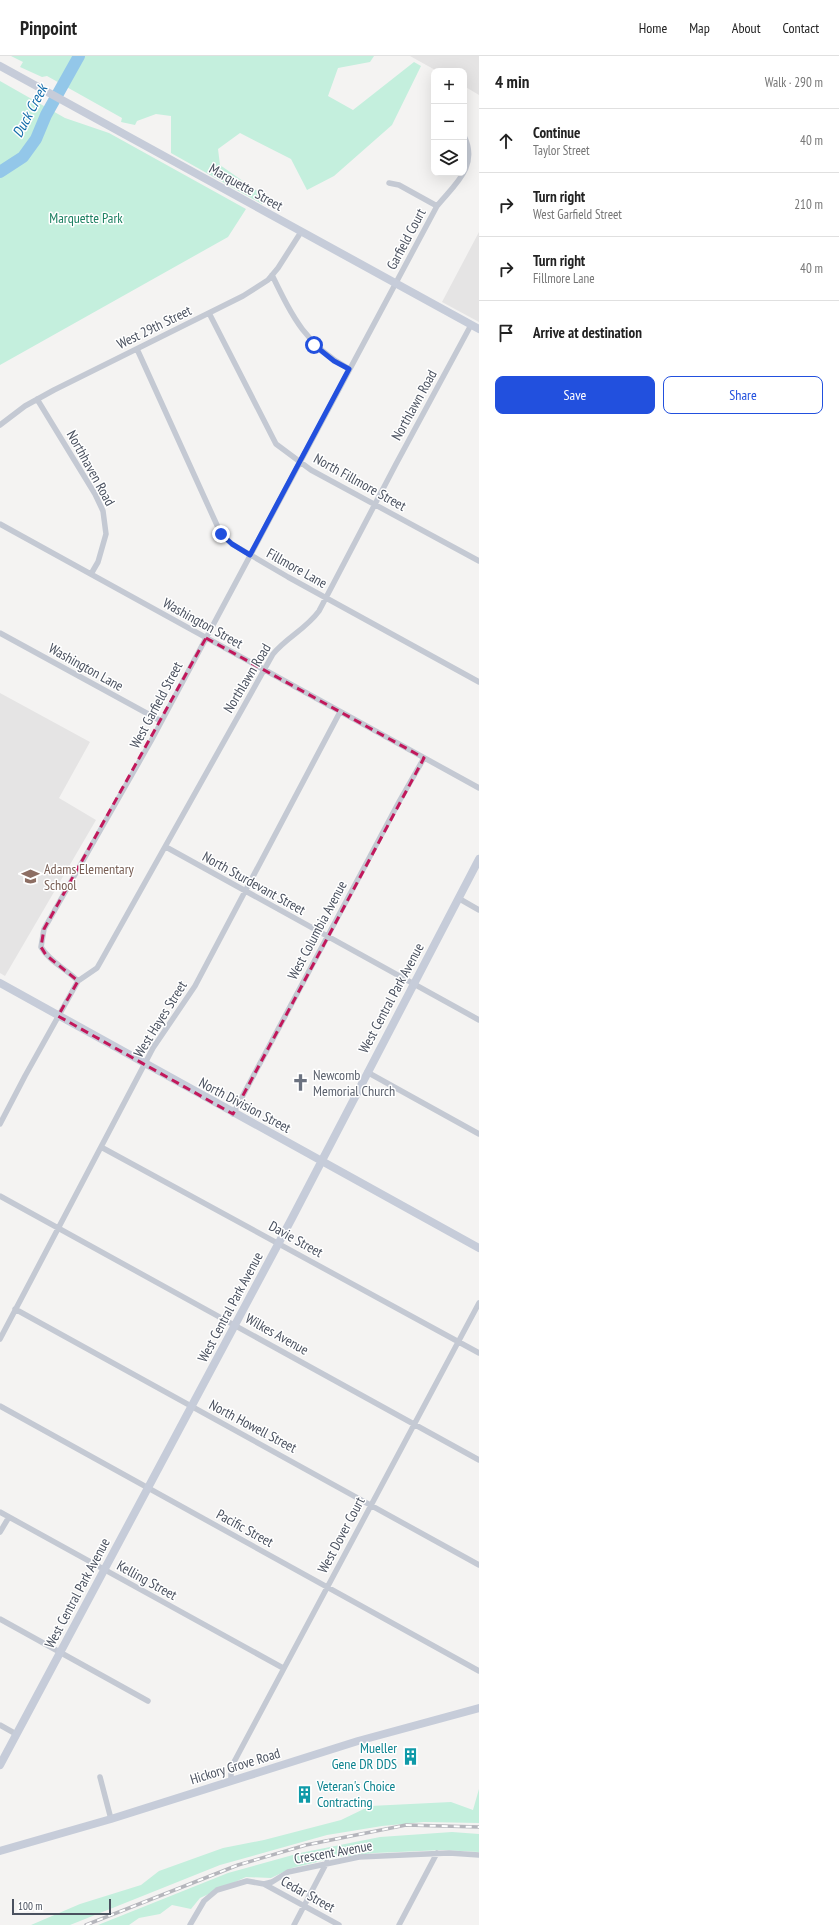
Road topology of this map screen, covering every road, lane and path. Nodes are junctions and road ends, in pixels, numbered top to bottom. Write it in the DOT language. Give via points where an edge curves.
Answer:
graph roads {
  1 [pos="0,66"];
  2 [pos="467,139"];
  3 [pos="389,183"];
  4 [pos="437,206"];
  5 [pos="301,232"];
  6 [pos="272,275"];
  7 [pos="396,284"];
  8 [pos="209,313"];
  9 [pos="471,325"];
  10 [pos="479,329"];
  11 [pos="137,349"];
  12 [pos="349,369"];
  13 [pos="37,399"];
  14 [pos="0,426"];
  15 [pos="299,461"];
  16 [pos="375,504"];
  17 [pos="0,524"];
  18 [pos="250,555"];
  19 [pos="479,561"];
  20 [pos="91,574"];
  21 [pos="326,598"];
  22 [pos="0,633"];
  23 [pos="206,638"];
  24 [pos="264,670"];
  25 [pos="479,682"];
  26 [pos="340,712"];
  27 [pos="161,721"];
  28 [pos="424,758"];
  29 [pos="479,788"];
  30 [pos="166,847"];
  31 [pos="479,859"];
  32 [pos="245,892"];
  33 [pos="458,898"];
  34 [pos="479,910"];
  35 [pos="327,937"];
  36 [pos="78,981"];
  37 [pos="0,983"];
  38 [pos="413,984"];
  39 [pos="58,1016"];
  40 [pos="479,1020"];
  41 [pos="144,1064"];
  42 [pos="367,1072"];
  43 [pos="233,1114"];
  44 [pos="0,1124"];
  45 [pos="479,1134"];
  46 [pos="101,1147"];
  47 [pos="321,1160"];
  48 [pos="0,1196"];
  49 [pos="58,1227"];
  50 [pos="278,1243"];
  51 [pos="479,1248"];
  52 [pos="479,1303"];
  53 [pos="15,1309"];
  54 [pos="235,1325"];
  55 [pos="0,1339"];
  56 [pos="459,1342"];
  57 [pos="479,1353"];
  58 [pos="0,1406"];
  59 [pos="191,1406"];
  60 [pos="414,1424"];
  61 [pos="479,1460"];
  62 [pos="148,1488"];
  63 [pos="371,1505"];
  64 [pos="0,1512"];
  65 [pos="9,1517"];
  66 [pos="0,1532"];
  67 [pos="479,1565"];
  68 [pos="104,1570"];
  69 [pos="327,1586"];
  70 [pos="0,1619"];
  71 [pos="60,1652"];
  72 [pos="283,1668"];
  73 [pos="479,1671"];
  74 [pos="148,1701"];
  75 [pos="479,1708"];
  76 [pos="0,1725"];
  77 [pos="16,1734"];
  78 [pos="0,1765"];
  79 [pos="100,1777"];
  80 [pos="231,1780"];
  81 [pos="111,1819"];
  82 [pos="0,1851"];
  83 [pos="437,1853"];
  84 [pos="479,1855"];
  85 [pos="327,1862"];
  86 [pos="264,1884"];
  87 [pos="304,1906"];
  88 [pos="190,1925"];
  89 [pos="294,1925"];
  90 [pos="339,1925"];
  91 [pos="399,1925"];
  1 -- 5 [label="main road, Marquette Street"];
  2 -- 4 [label="street, Garfield Court" via="473,146 473,164 467,175"];
  3 -- 4 [label="street, Garfield Court" via="399,185"];
  4 -- 7 [label="street, Garfield Court"];
  5 -- 6 [label="street, West 29th Street"];
  5 -- 7 [label="main road, Marquette Street"];
  6 -- 8 [label="street, West 29th Street" via="243,296"];
  6 -- 12 [label="street" via="301,330 314,345"];
  7 -- 9 [label="main road, Marquette Street"];
  7 -- 12 [label="street, West Garfield Street"];
  8 -- 11 [label="street, West 29th Street"];
  8 -- 15 [label="street, North Fillmore Street" via="271,438"];
  9 -- 10 [label="main road, Marquette Street"];
  9 -- 16 [label="street, Northlawn Road"];
  11 -- 13 [label="street, West 29th Street"];
  11 -- 18 [label="street, Fillmore Lane" via="221,534"];
  12 -- 15 [label="street, West Garfield Street"];
  13 -- 14 [label="street, West 29th Street"];
  13 -- 20 [label="street, Northhaven Road" via="103,511 106,534 98,562"];
  15 -- 16 [label="street, North Fillmore Street"];
  15 -- 18 [label="street, West Garfield Street"];
  16 -- 19 [label="street, North Fillmore Street"];
  16 -- 21 [label="street, Northlawn Road"];
  17 -- 20 [label="street, Washington Street"];
  18 -- 21 [label="street, Fillmore Lane"];
  18 -- 23 [label="street, West Garfield Street"];
  20 -- 23 [label="street, Washington Street"];
  21 -- 24 [label="street, Northlawn Road" via="312,621 279,646"];
  21 -- 25 [label="street, Fillmore Lane"];
  22 -- 27 [label="street, Washington Lane"];
  23 -- 24 [label="street, Washington Street"];
  23 -- 27 [label="street, West Garfield Street"];
  24 -- 26 [label="street, Washington Street"];
  24 -- 30 [label="street, Northlawn Road"];
  26 -- 28 [label="street, Washington Street"];
  26 -- 32 [label="street, West Hayes Street"];
  27 -- 36 [label="street, West Garfield Street" via="43,934 41,947 46,956 67,969"];
  28 -- 29 [label="street, Washington Street"];
  28 -- 35 [label="street, West Columbia Avenue"];
  30 -- 32 [label="street, North Sturdevant Street"];
  30 -- 36 [label="street, Northlawn Road" via="97,968"];
  31 -- 33 [label="main road, West Central Park Avenue"];
  32 -- 35 [label="street, North Sturdevant Street"];
  32 -- 41 [label="street, West Hayes Street" via="195,986 165,1028"];
  33 -- 34 [label="street"];
  33 -- 38 [label="main road, West Central Park Avenue"];
  35 -- 38 [label="street, North Sturdevant Street"];
  35 -- 43 [label="street, West Columbia Avenue"];
  36 -- 39 [label="street"];
  37 -- 39 [label="main road, North Division Street"];
  38 -- 40 [label="street, North Sturdevant Street"];
  38 -- 42 [label="main road, West Central Park Avenue"];
  39 -- 41 [label="main road, North Division Street"];
  39 -- 44 [label="street"];
  41 -- 43 [label="main road, North Division Street"];
  41 -- 46 [label="street, West Hayes Street"];
  42 -- 45 [label="street"];
  42 -- 47 [label="main road, West Central Park Avenue"];
  43 -- 47 [label="main road, North Division Street"];
  46 -- 49 [label="street, West Hayes Street"];
  46 -- 50 [label="street, Davie Street"];
  47 -- 50 [label="main road, West Central Park Avenue"];
  47 -- 51 [label="main road, North Division Street"];
  48 -- 49 [label="street, Wilkes Avenue"];
  49 -- 53 [label="street, West Hayes Street"];
  49 -- 54 [label="street, Wilkes Avenue"];
  50 -- 54 [label="main road, West Central Park Avenue"];
  50 -- 56 [label="street, Davie Street"];
  52 -- 56 [label="street, West Dover Court"];
  53 -- 55 [label="street, West Hayes Street"];
  53 -- 59 [label="street, North Howell Street"];
  54 -- 59 [label="main road, West Central Park Avenue"];
  54 -- 60 [label="street, Wilkes Avenue"];
  56 -- 57 [label="street, Davie Street"];
  56 -- 60 [label="street, West Dover Court"];
  58 -- 62 [label="street, Pacific Street"];
  59 -- 62 [label="main road, West Central Park Avenue"];
  59 -- 63 [label="street, North Howell Street"];
  60 -- 61 [label="street, Wilkes Avenue"];
  60 -- 63 [label="street, West Dover Court"];
  62 -- 68 [label="main road, West Central Park Avenue"];
  62 -- 69 [label="street, Pacific Street"];
  63 -- 67 [label="street, North Howell Street"];
  63 -- 69 [label="street, West Dover Court"];
  64 -- 65 [label="street, Kelling Street"];
  65 -- 66 [label="street"];
  65 -- 68 [label="street, Kelling Street"];
  68 -- 71 [label="main road, West Central Park Avenue"];
  68 -- 72 [label="street, Kelling Street"];
  69 -- 72 [label="street, West Dover Court"];
  69 -- 73 [label="street, Pacific Street"];
  70 -- 71 [label="street"];
  71 -- 74 [label="street"];
  71 -- 77 [label="main road, West Central Park Avenue"];
  72 -- 80 [label="street, West Dover Court" via="234,1762"];
  75 -- 80 [label="main road, Hickory Grove Road"];
  76 -- 77 [label="street"];
  77 -- 78 [label="main road, West Central Park Avenue"];
  79 -- 81 [label="street"];
  80 -- 81 [label="main road, Hickory Grove Road"];
  81 -- 82 [label="main road, Hickory Grove Road"];
  83 -- 84 [label="street, Crescent Avenue"];
  83 -- 85 [label="street, Crescent Avenue" via="359,1857"];
  83 -- 91 [label="street"];
  85 -- 86 [label="street, Crescent Avenue" via="288,1872"];
  85 -- 87 [label="street"];
  86 -- 87 [label="street, Cedar Street"];
  86 -- 88 [label="street" via="247,1881 217,1890 204,1901"];
  87 -- 89 [label="street"];
  87 -- 90 [label="street, Cedar Street"];
}
